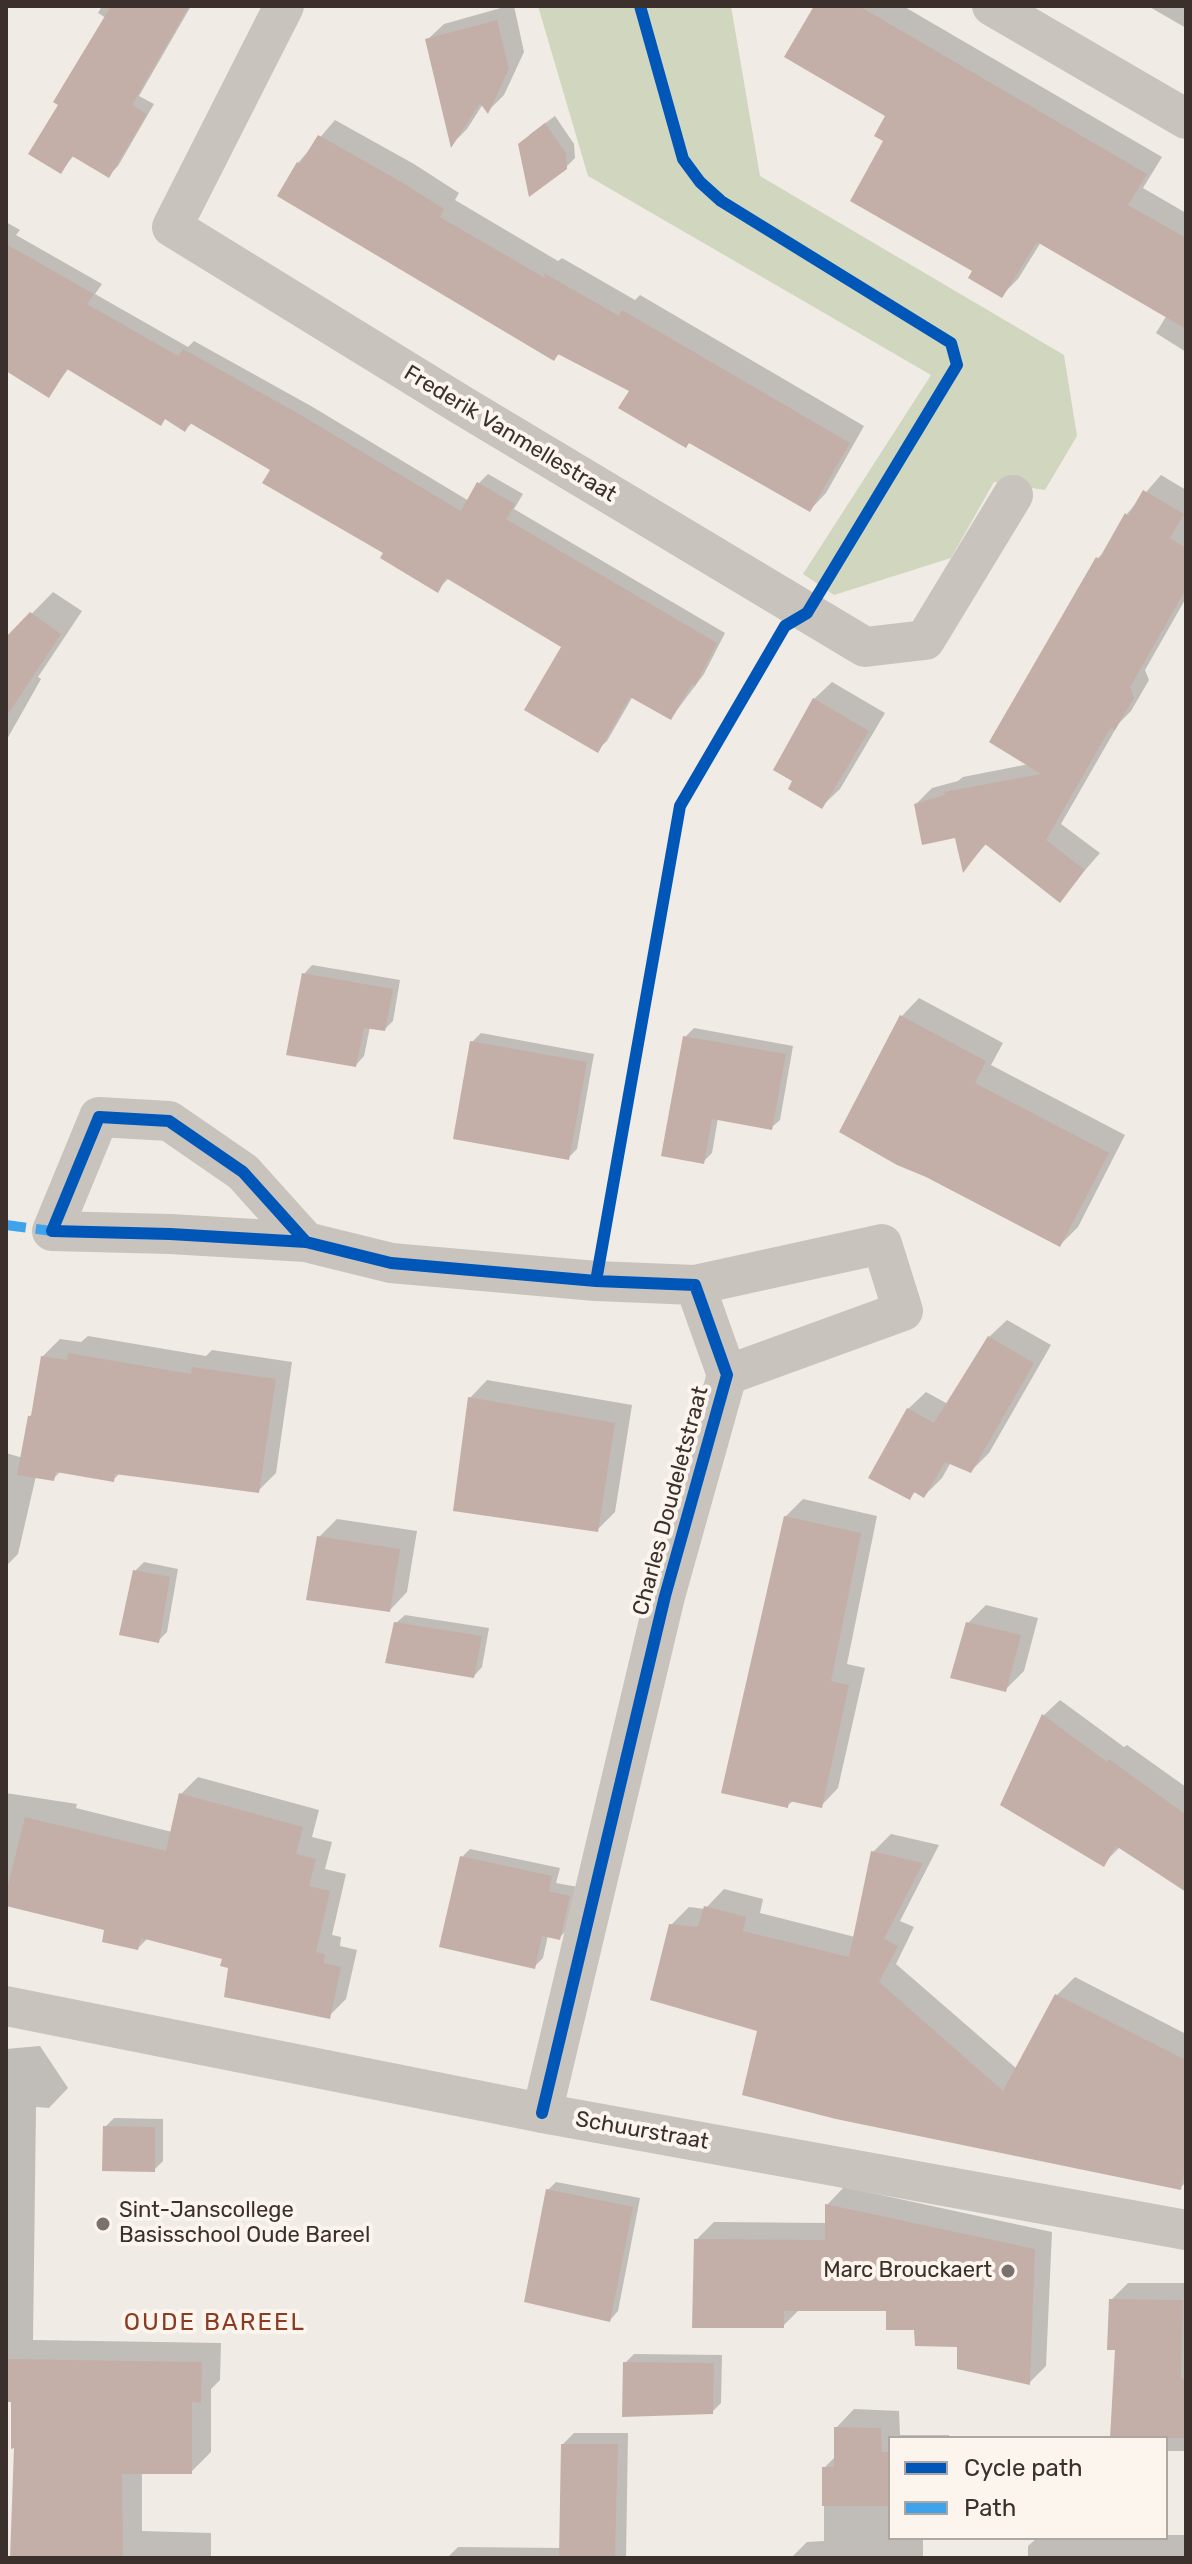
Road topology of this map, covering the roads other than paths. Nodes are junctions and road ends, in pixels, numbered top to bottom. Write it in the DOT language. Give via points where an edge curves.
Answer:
graph roads {
  1 [pos="284,6"];
  2 [pos="992,6"];
  3 [pos="1186,119"];
  4 [pos="1013,495"];
  5 [pos="306,1242"];
  6 [pos="695,1285"];
  7 [pos="727,1375"];
  8 [pos="6,2006"];
  9 [pos="542,2113"];
  10 [pos="1186,2230"];
  1 -- 4 [label="street, Frederik Vanmellestraat" via="172,227 865,647 925,640"];
  2 -- 3 [label="street"];
  5 -- 5 [label="street, Charles Doudeletstraat" via="243,1172 169,1121 99,1117 52,1231"];
  5 -- 6 [label="street, Charles Doudeletstraat" via="391,1263"];
  6 -- 7 [label="street, Charles Doudeletstraat"];
  6 -- 7 [label="street, Charles Doudeletstraat" via="882,1244 903,1311"];
  7 -- 9 [label="street, Charles Doudeletstraat" via="665,1596"];
  8 -- 9 [label="street, Schuurstraat"];
  9 -- 10 [label="street, Schuurstraat"];
}
